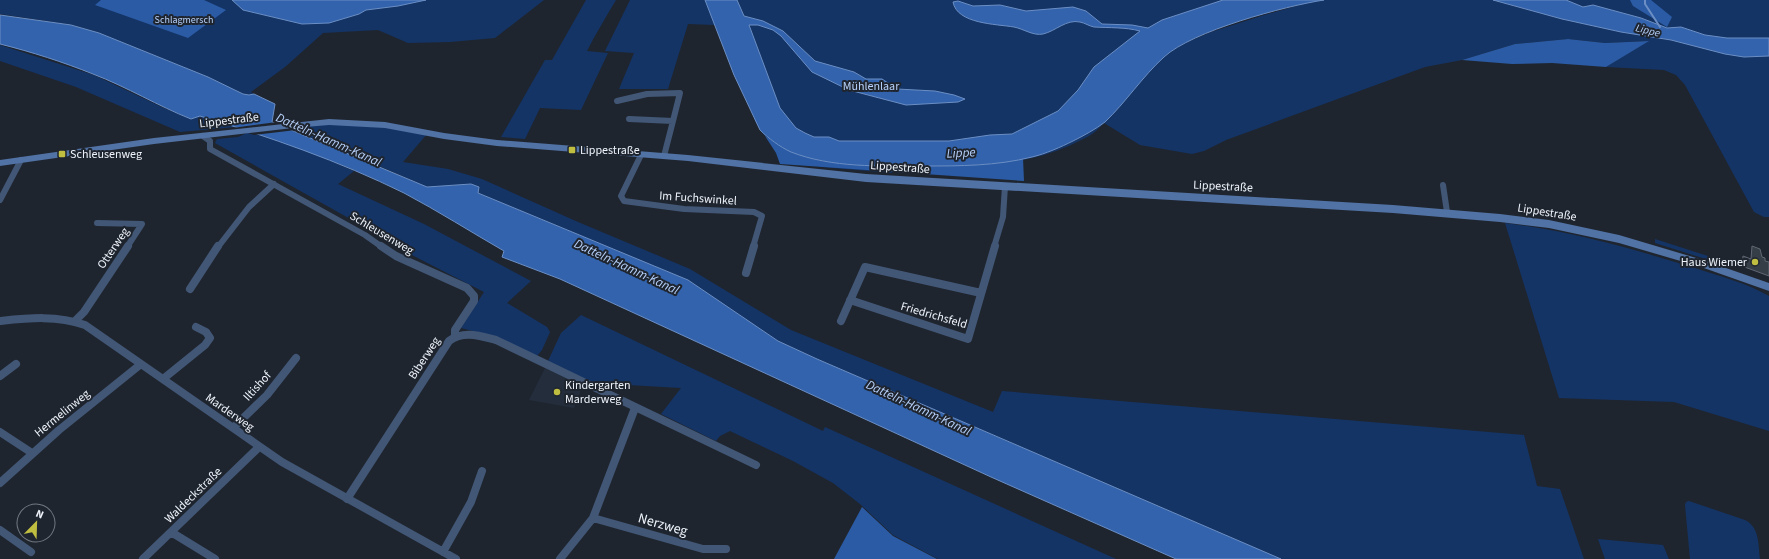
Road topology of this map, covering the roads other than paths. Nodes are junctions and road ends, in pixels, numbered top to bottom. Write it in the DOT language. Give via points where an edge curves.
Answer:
graph roads {
  1 [pos="617,101"];
  2 [pos="629,119"];
  3 [pos="673,122"];
  4 [pos="203,136"];
  5 [pos="641,155"];
  6 [pos="664,156"];
  7 [pos="21,160"];
  8 [pos="0,163"];
  9 [pos="274,184"];
  10 [pos="1005,186"];
  11 [pos="1443,186"];
  12 [pos="0,200"];
  13 [pos="1447,212"];
  14 [pos="97,223"];
  15 [pos="746,273"];
  16 [pos="1769,287"];
  17 [pos="190,289"];
  18 [pos="981,293"];
  19 [pos="850,300"];
  20 [pos="0,321"];
  21 [pos="75,321"];
  22 [pos="841,322"];
  23 [pos="196,327"];
  24 [pos="455,336"];
  25 [pos="296,358"];
  26 [pos="16,364"];
  27 [pos="141,364"];
  28 [pos="0,376"];
  29 [pos="163,380"];
  30 [pos="635,408"];
  31 [pos="233,428"];
  32 [pos="0,432"];
  33 [pos="259,447"];
  34 [pos="32,453"];
  35 [pos="756,465"];
  36 [pos="482,471"];
  37 [pos="0,483"];
  38 [pos="347,499"];
  39 [pos="593,518"];
  40 [pos="0,530"];
  41 [pos="171,532"];
  42 [pos="726,549"];
  43 [pos="31,552"];
  44 [pos="443,552"];
  45 [pos="143,559"];
  46 [pos="215,559"];
  47 [pos="456,559"];
  48 [pos="560,559"];
  1 -- 3 [label="street" via="647,94 680,93"];
  2 -- 3 [label="street"];
  3 -- 6 [label="street"];
  4 -- 5 [label="main road, Lippestraße" via="329,122 373,124 497,143"];
  4 -- 7 [label="main road, Lippestraße"];
  4 -- 9 [label="street, Schleusenweg" via="210,141 210,148"];
  5 -- 6 [label="main road, Lippestraße"];
  5 -- 15 [label="street, Im Fuchswinkel" via="621,196 624,201 684,209 754,212 762,216"];
  6 -- 10 [label="main road, Lippestraße" via="866,178"];
  7 -- 8 [label="main road, Lippestraße"];
  7 -- 12 [label="street"];
  9 -- 17 [label="street" via="257,199 211,254"];
  9 -- 24 [label="street, Schleusenweg" via="365,235 396,256 467,288 474,296 474,301 455,330"];
  10 -- 13 [label="main road, Lippestraße"];
  10 -- 18 [label="street, Friedrichsfeld" via="1003,217"];
  11 -- 13 [label="street"];
  13 -- 16 [label="main road, Lippestraße" via="1549,224 1620,239"];
  14 -- 21 [label="street, Otterweg" via="142,224 84,312"];
  18 -- 19 [label="street" via="865,267"];
  18 -- 19 [label="street, Friedrichsfeld" via="968,338"];
  19 -- 22 [label="street"];
  20 -- 21 [label="street, Marderweg" via="39,317"];
  21 -- 27 [label="street, Marderweg" via="85,325"];
  23 -- 29 [label="street" via="206,332 210,338 205,346"];
  24 -- 30 [label="street, Biberweg" via="466,334 496,340"];
  24 -- 38 [label="street, Biberweg" via="449,341"];
  25 -- 31 [label="street, Iltishof" via="267,395"];
  26 -- 28 [label="street"];
  27 -- 29 [label="street, Marderweg"];
  27 -- 34 [label="street, Hermelinweg"];
  29 -- 31 [label="street, Marderweg"];
  30 -- 35 [label="street, Biberweg"];
  30 -- 39 [label="street"];
  31 -- 33 [label="street, Marderweg"];
  32 -- 34 [label="street"];
  33 -- 38 [label="street, Marderweg"];
  33 -- 41 [label="street, Waldeckstraße"];
  34 -- 37 [label="street, Hermelinweg"];
  36 -- 44 [label="street" via="480,483"];
  38 -- 44 [label="street, Marderweg"];
  39 -- 42 [label="street, Nerzweg" via="703,549"];
  39 -- 48 [label="street"];
  40 -- 43 [label="street"];
  41 -- 45 [label="street, Waldeckstraße"];
  41 -- 46 [label="street"];
  44 -- 47 [label="street, Marderweg"];
}
